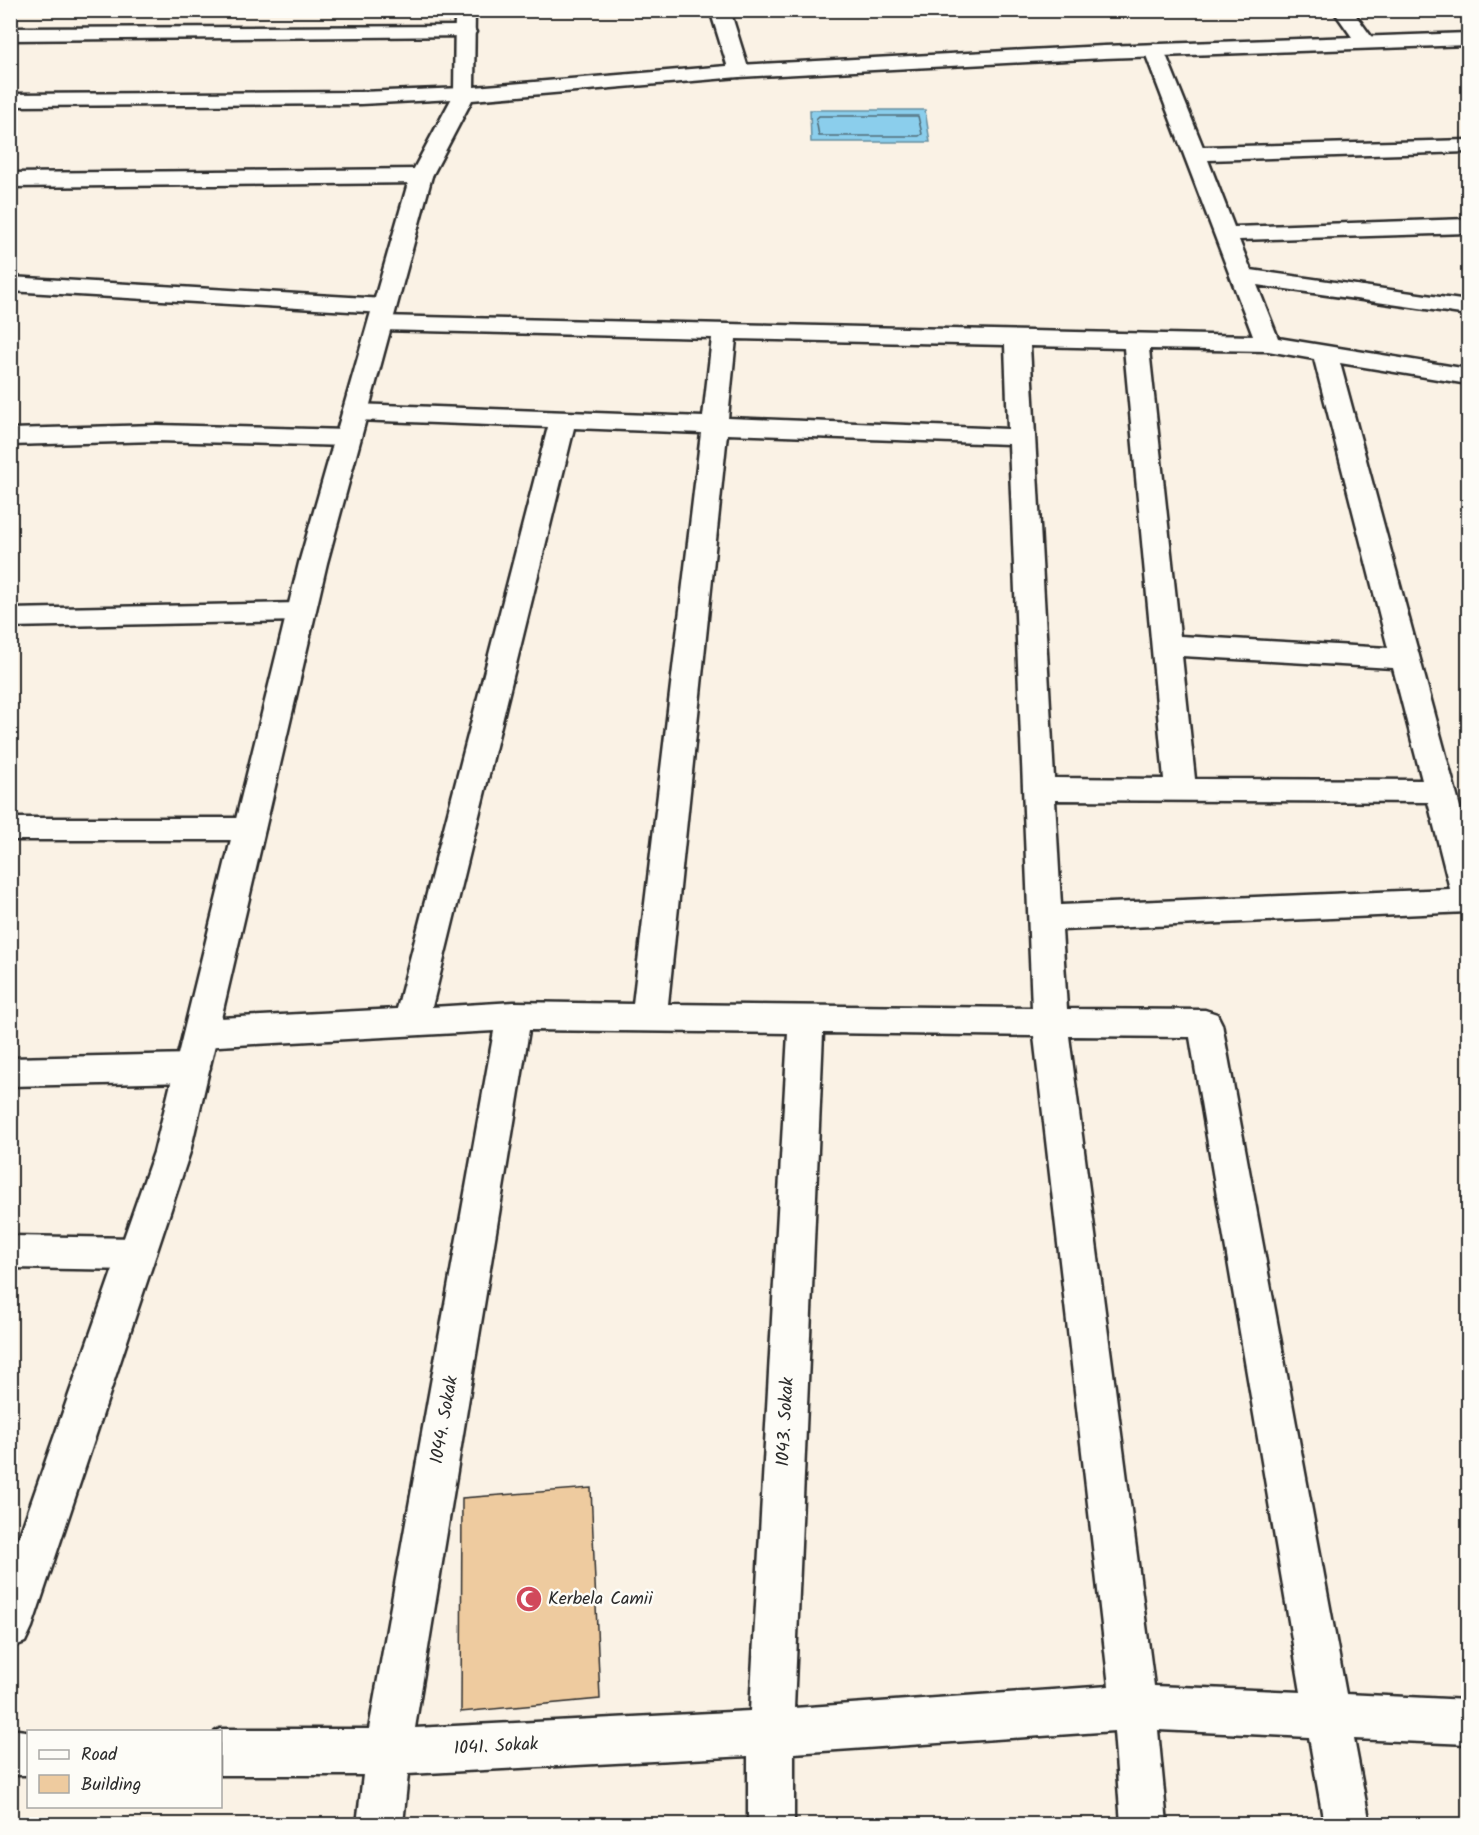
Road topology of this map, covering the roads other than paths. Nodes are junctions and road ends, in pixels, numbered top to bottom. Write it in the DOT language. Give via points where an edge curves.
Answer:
graph roads {
  1 [pos="465,10"];
  2 [pos="720,10"];
  3 [pos="1342,10"];
  4 [pos="466,32"];
  5 [pos="10,34"];
  6 [pos="1468,39"];
  7 [pos="1366,43"];
  8 [pos="1154,50"];
  9 [pos="739,71"];
  10 [pos="464,94"];
  11 [pos="10,100"];
  12 [pos="1468,146"];
  13 [pos="1194,154"];
  14 [pos="421,176"];
  15 [pos="10,180"];
  16 [pos="1468,226"];
  17 [pos="1225,234"];
  18 [pos="1241,276"];
  19 [pos="10,284"];
  20 [pos="1468,308"];
  21 [pos="382,314"];
  22 [pos="725,331"];
  23 [pos="1017,338"];
  24 [pos="1136,340"];
  25 [pos="1268,344"];
  26 [pos="1325,353"];
  27 [pos="1468,376"];
  28 [pos="564,420"];
  29 [pos="351,425"];
  30 [pos="714,425"];
  31 [pos="10,437"];
  32 [pos="1022,437"];
  33 [pos="301,612"];
  34 [pos="10,618"];
  35 [pos="1166,645"];
  36 [pos="1406,659"];
  37 [pos="1039,789"];
  38 [pos="1181,790"];
  39 [pos="1440,791"];
  40 [pos="10,829"];
  41 [pos="249,829"];
  42 [pos="1468,898"];
  43 [pos="1046,918"];
  44 [pos="514,1016"];
  45 [pos="650,1018"];
  46 [pos="806,1019"];
  47 [pos="411,1022"];
  48 [pos="1050,1022"];
  49 [pos="201,1033"];
  50 [pos="192,1068"];
  51 [pos="10,1072"];
  52 [pos="10,1252"];
  53 [pos="137,1254"];
  54 [pos="10,1627"];
  55 [pos="1134,1707"];
  56 [pos="1328,1714"];
  57 [pos="1468,1722"];
  58 [pos="771,1732"];
  59 [pos="10,1752"];
  60 [pos="27,1752"];
  61 [pos="222,1752"];
  62 [pos="388,1752"];
  63 [pos="380,1824"];
  64 [pos="771,1824"];
  65 [pos="1144,1824"];
  66 [pos="1347,1824"];
  1 -- 4 [label="street"];
  2 -- 9 [label="street"];
  3 -- 7 [label="street"];
  4 -- 5 [label="street"];
  4 -- 10 [label="street"];
  6 -- 7 [label="street"];
  7 -- 8 [label="street"];
  8 -- 9 [label="street"];
  8 -- 13 [label="street"];
  9 -- 10 [label="street"];
  10 -- 11 [label="street"];
  10 -- 14 [label="street"];
  12 -- 13 [label="street"];
  13 -- 17 [label="street"];
  14 -- 15 [label="street"];
  14 -- 21 [label="street"];
  16 -- 17 [label="street"];
  17 -- 18 [label="street"];
  18 -- 20 [label="street"];
  18 -- 25 [label="street"];
  19 -- 21 [label="street"];
  21 -- 22 [label="street"];
  21 -- 29 [label="street"];
  22 -- 23 [label="street"];
  22 -- 30 [label="street"];
  23 -- 24 [label="street"];
  23 -- 32 [label="street"];
  24 -- 25 [label="street"];
  24 -- 35 [label="street"];
  25 -- 26 [label="street"];
  26 -- 27 [label="street"];
  26 -- 36 [label="street"];
  28 -- 29 [label="street"];
  28 -- 30 [label="street"];
  28 -- 47 [label="street"];
  29 -- 31 [label="street"];
  29 -- 33 [label="street"];
  30 -- 32 [label="street"];
  30 -- 45 [label="street"];
  32 -- 37 [label="street"];
  33 -- 34 [label="street"];
  33 -- 41 [label="street"];
  35 -- 36 [label="street"];
  35 -- 38 [label="street"];
  36 -- 39 [label="street"];
  37 -- 38 [label="street"];
  37 -- 43 [label="street"];
  38 -- 39 [label="street"];
  39 -- 42 [label="street"];
  40 -- 41 [label="street"];
  41 -- 49 [label="street"];
  42 -- 43 [label="street"];
  43 -- 48 [label="street"];
  44 -- 45 [label="street"];
  44 -- 47 [label="street"];
  44 -- 62 [label="street, 1044. Sokak"];
  45 -- 46 [label="street"];
  46 -- 48 [label="street"];
  46 -- 58 [label="street, 1043. Sokak"];
  47 -- 49 [label="street"];
  48 -- 55 [label="street"];
  48 -- 56 [label="street" via="1205,1023"];
  49 -- 50 [label="street"];
  50 -- 51 [label="street"];
  50 -- 53 [label="street" via="172,1152"];
  52 -- 53 [label="street"];
  53 -- 54 [label="street"];
  55 -- 56 [label="street, 1041. Sokak"];
  55 -- 58 [label="street, 1041. Sokak"];
  55 -- 65 [label="street"];
  56 -- 57 [label="street, 1041. Sokak"];
  56 -- 66 [label="street"];
  58 -- 62 [label="street, 1041. Sokak"];
  58 -- 64 [label="street, 1043. Sokak"];
  59 -- 60 [label="street"];
  61 -- 62 [label="street, 1041. Sokak"];
  62 -- 63 [label="street, 1044. Sokak"];
}
